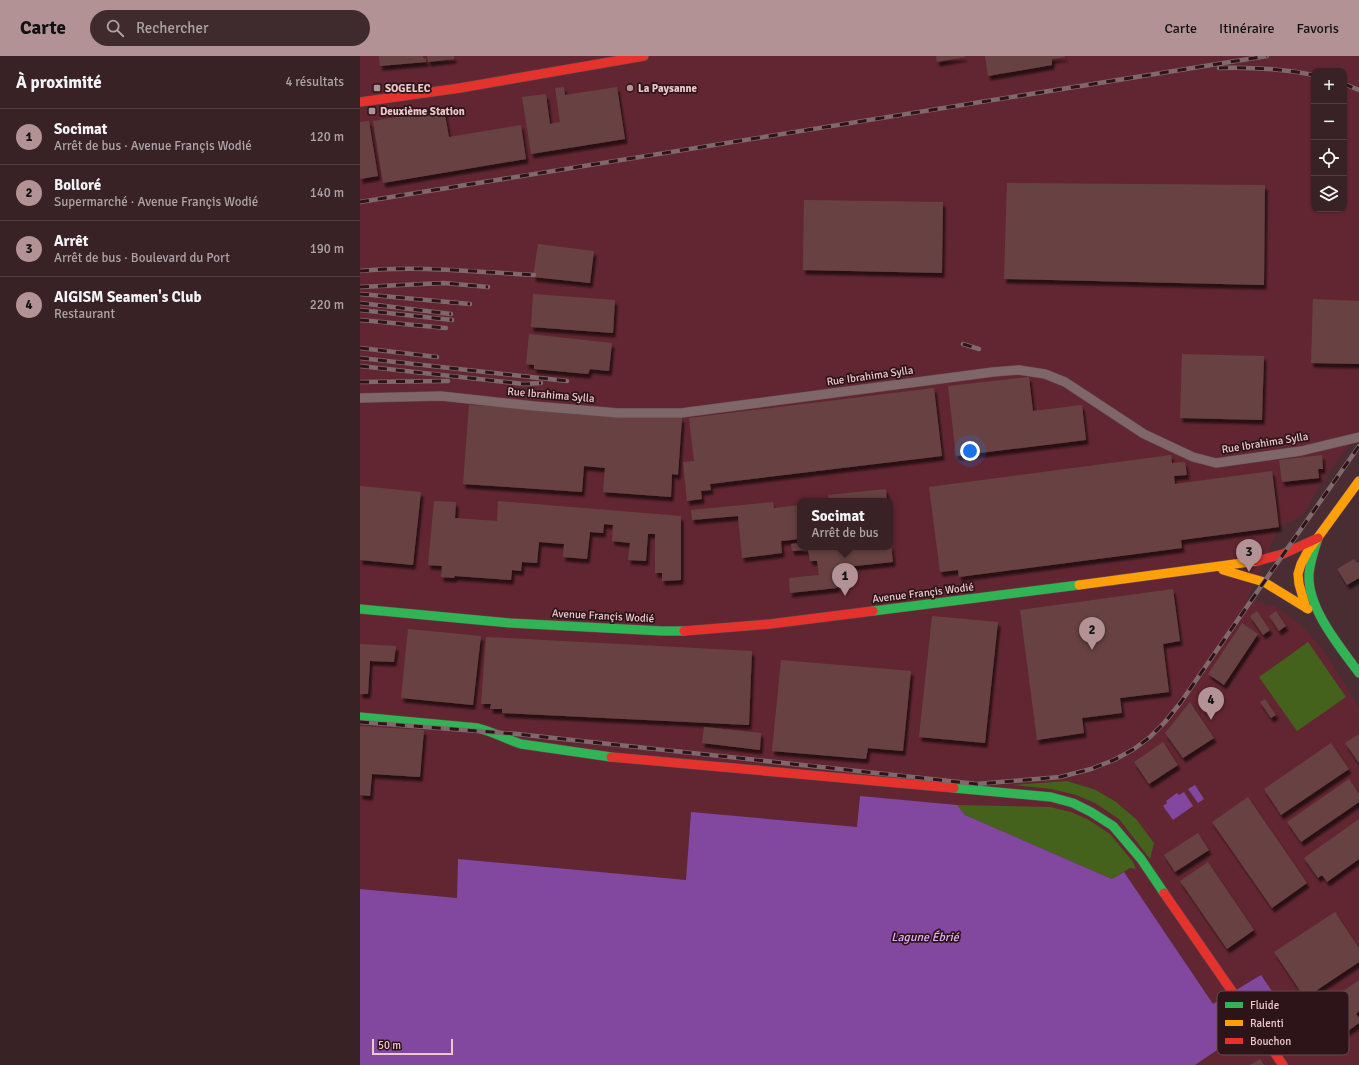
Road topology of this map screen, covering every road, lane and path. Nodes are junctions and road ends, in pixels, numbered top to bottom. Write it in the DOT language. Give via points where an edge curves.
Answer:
graph roads {
  1 [pos="644,56"];
  2 [pos="611,58"];
  3 [pos="360,102"];
  4 [pos="360,398"];
  5 [pos="1359,437"];
  6 [pos="1358,485"];
  7 [pos="1318,538"];
  8 [pos="1215,568"];
  9 [pos="1306,608"];
  10 [pos="360,609"];
  11 [pos="1322,620"];
  12 [pos="1359,673"];
  13 [pos="360,717"];
  14 [pos="1233,991"];
  15 [pos="1277,1055"];
  16 [pos="1284,1065"];
  1 -- 2 [label="main road"];
  2 -- 3 [label="main road" via="460,88"];
  4 -- 5 [label="street, Rue Ibrahima Sylla" via="441,396 618,412 682,413 1019,370 1045,374 1065,382 1144,434 1193,457 1216,463 1301,451"];
  6 -- 7 [label="main road"];
  7 -- 8 [label="main road, Avenue Françis Wodié" via="1265,560"];
  7 -- 9 [label="main road" via="1306,551 1299,571 1299,586"];
  7 -- 11 [label="main road" via="1309,580"];
  8 -- 9 [label="main road" via="1264,582"];
  8 -- 10 [label="main road, Avenue Françis Wodié" via="785,622 693,631 510,623"];
  9 -- 11 [label="main road"];
  11 -- 12 [label="main road"];
  13 -- 14 [label="main road" via="478,728 521,744 601,756 1051,797 1073,803 1113,826 1141,859"];
  15 -- 16 [label="main road"];
}
